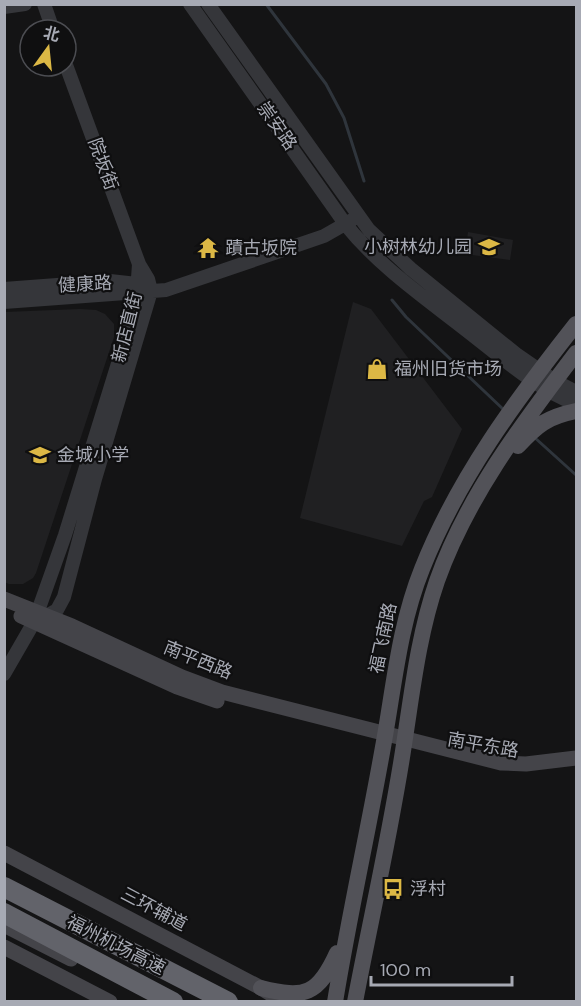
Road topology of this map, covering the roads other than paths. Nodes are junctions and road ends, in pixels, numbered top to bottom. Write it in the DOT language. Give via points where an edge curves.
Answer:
graph roads {
  1 [pos="25,4"];
  2 [pos="197,6"];
  3 [pos="4,8"];
  4 [pos="71,78"];
  5 [pos="351,220"];
  6 [pos="139,264"];
  7 [pos="144,288"];
  8 [pos="4,289"];
  9 [pos="4,302"];
  10 [pos="576,324"];
  11 [pos="576,353"];
  12 [pos="536,376"];
  13 [pos="551,386"];
  14 [pos="576,392"];
  15 [pos="576,404"];
  16 [pos="576,411"];
  17 [pos="539,416"];
  18 [pos="4,599"];
  19 [pos="4,610"];
  20 [pos="40,617"];
  21 [pos="4,674"];
  22 [pos="384,739"];
  23 [pos="404,744"];
  24 [pos="576,758"];
  25 [pos="576,766"];
  26 [pos="4,853"];
  27 [pos="4,887"];
  28 [pos="351,906"];
  29 [pos="4,913"];
  30 [pos="4,925"];
  31 [pos="4,947"];
  32 [pos="361,970"];
  33 [pos="261,988"];
  34 [pos="110,1002"];
  35 [pos="153,1002"];
  36 [pos="173,1002"];
  37 [pos="228,1002"];
  38 [pos="284,1002"];
  39 [pos="335,1002"];
  40 [pos="355,1002"];
  41 [pos="369,1002"];
  1 -- 3 [label="street"];
  2 -- 5 [label="street, 崇安路"];
  4 -- 6 [label="street, 院坂街"];
  5 -- 7 [label="street, 健康路" via="324,236 166,290"];
  5 -- 12 [label="street" via="369,230"];
  5 -- 12 [label="street, 崇安路" via="365,247 400,279"];
  6 -- 7 [label="street, 新店直街"];
  7 -- 8 [label="street, 健康路" via="110,281"];
  7 -- 9 [label="street, 健康路"];
  7 -- 20 [label="street, 新店直街"];
  7 -- 20 [label="street, 新店直街" via="64,597 57,610"];
  10 -- 12 [label="main road, 福飞南路"];
  11 -- 13 [label="main road"];
  12 -- 13 [label="street"];
  12 -- 22 [label="main road, 福飞南路" via="457,493 421,572 402,633"];
  13 -- 14 [label="street"];
  13 -- 15 [label="street"];
  13 -- 17 [label="main road"];
  16 -- 17 [label="main road"];
  17 -- 23 [label="main road" via="490,474 437,581 417,660"];
  18 -- 20 [label="main road, 南平西路"];
  19 -- 20 [label="main road, 南平西路"];
  20 -- 21 [label="street, 新店直街"];
  20 -- 22 [label="main road, 南平西路" via="203,686"];
  22 -- 23 [label="main road, 南平东路"];
  22 -- 28 [label="main road, 福飞南路"];
  23 -- 24 [label="main road, 南平东路" via="501,763"];
  23 -- 25 [label="main road, 南平东路" via="497,770 532,772"];
  23 -- 32 [label="main road"];
  26 -- 33 [label="main road, 三环辅道"];
  27 -- 37 [label="highway, 福州机场高速"];
  28 -- 33 [label="main road" via="338,950 317,986 301,994"];
  28 -- 39 [label="main road, 福飞南路"];
  29 -- 36 [label="highway, 福州机场高速"];
  30 -- 35 [label="main road"];
  31 -- 34 [label="main road"];
  32 -- 40 [label="main road"];
  32 -- 41 [label="main road"];
  33 -- 38 [label="main road, 三环辅道"];
}
